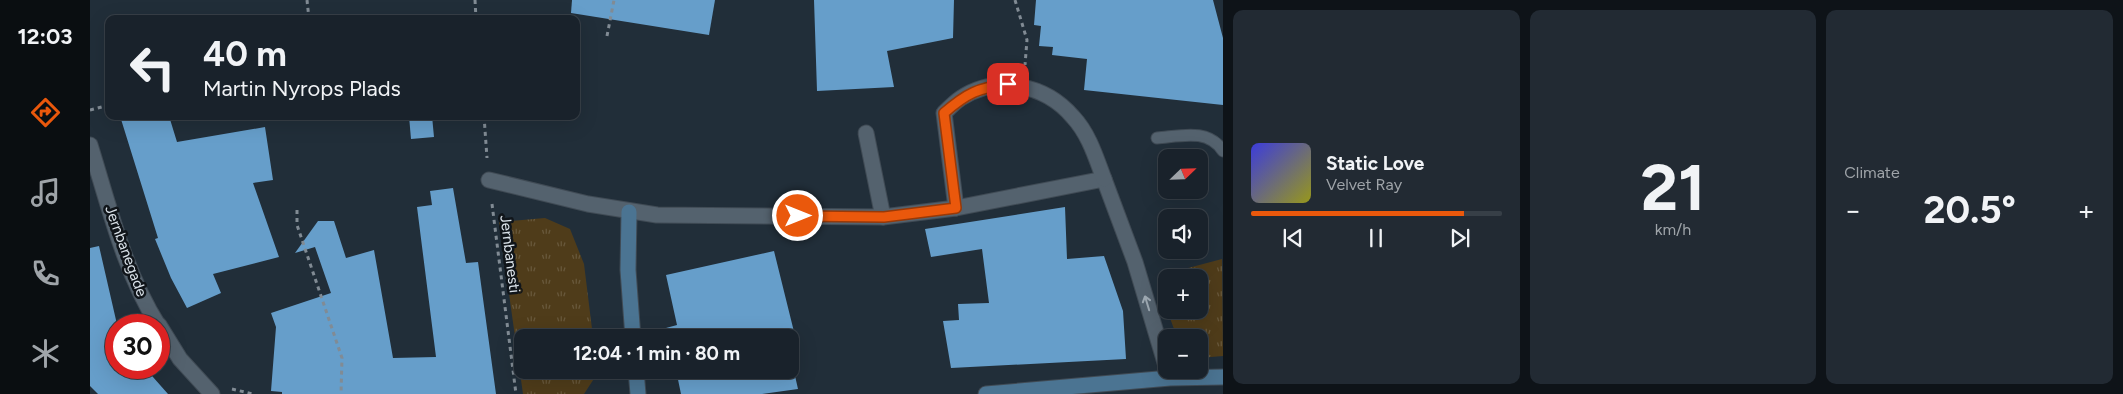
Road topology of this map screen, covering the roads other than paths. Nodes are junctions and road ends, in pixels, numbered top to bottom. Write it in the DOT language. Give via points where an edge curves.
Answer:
graph roads {
  1 [pos="866,133"];
  2 [pos="1158,138"];
  3 [pos="90,145"];
  4 [pos="1223,151"];
  5 [pos="1104,179"];
  6 [pos="489,180"];
  7 [pos="956,208"];
  8 [pos="629,212"];
  9 [pos="884,217"];
  10 [pos="151,314"];
  11 [pos="633,329"];
  12 [pos="1158,338"];
  13 [pos="170,343"];
  14 [pos="1158,372"];
  15 [pos="1208,376"];
  16 [pos="1223,378"];
  17 [pos="637,379"];
  18 [pos="212,394"];
  19 [pos="638,394"];
  20 [pos="986,394"];
  1 -- 9 [label="street"];
  2 -- 4 [label="lane" via="1196,134 1217,142"];
  3 -- 10 [label="street, Jernbanegade" via="123,252"];
  5 -- 7 [label="street"];
  5 -- 7 [label="street" via="1089,141 1073,117 1051,97 1023,86 1008,84 984,88 962,97 944,113"];
  12 -- 5 [label="street, one-way" via="1135,262"];
  6 -- 8 [label="street"];
  7 -- 9 [label="street"];
  8 -- 9 [label="street"];
  8 -- 11 [label="street" via="628,270"];
  13 -- 18 [label="street, Jernbanegade" via="180,359"];
  14 -- 20 [label="street"];
  15 -- 16 [label="street"];
  17 -- 19 [label="street"];
}
